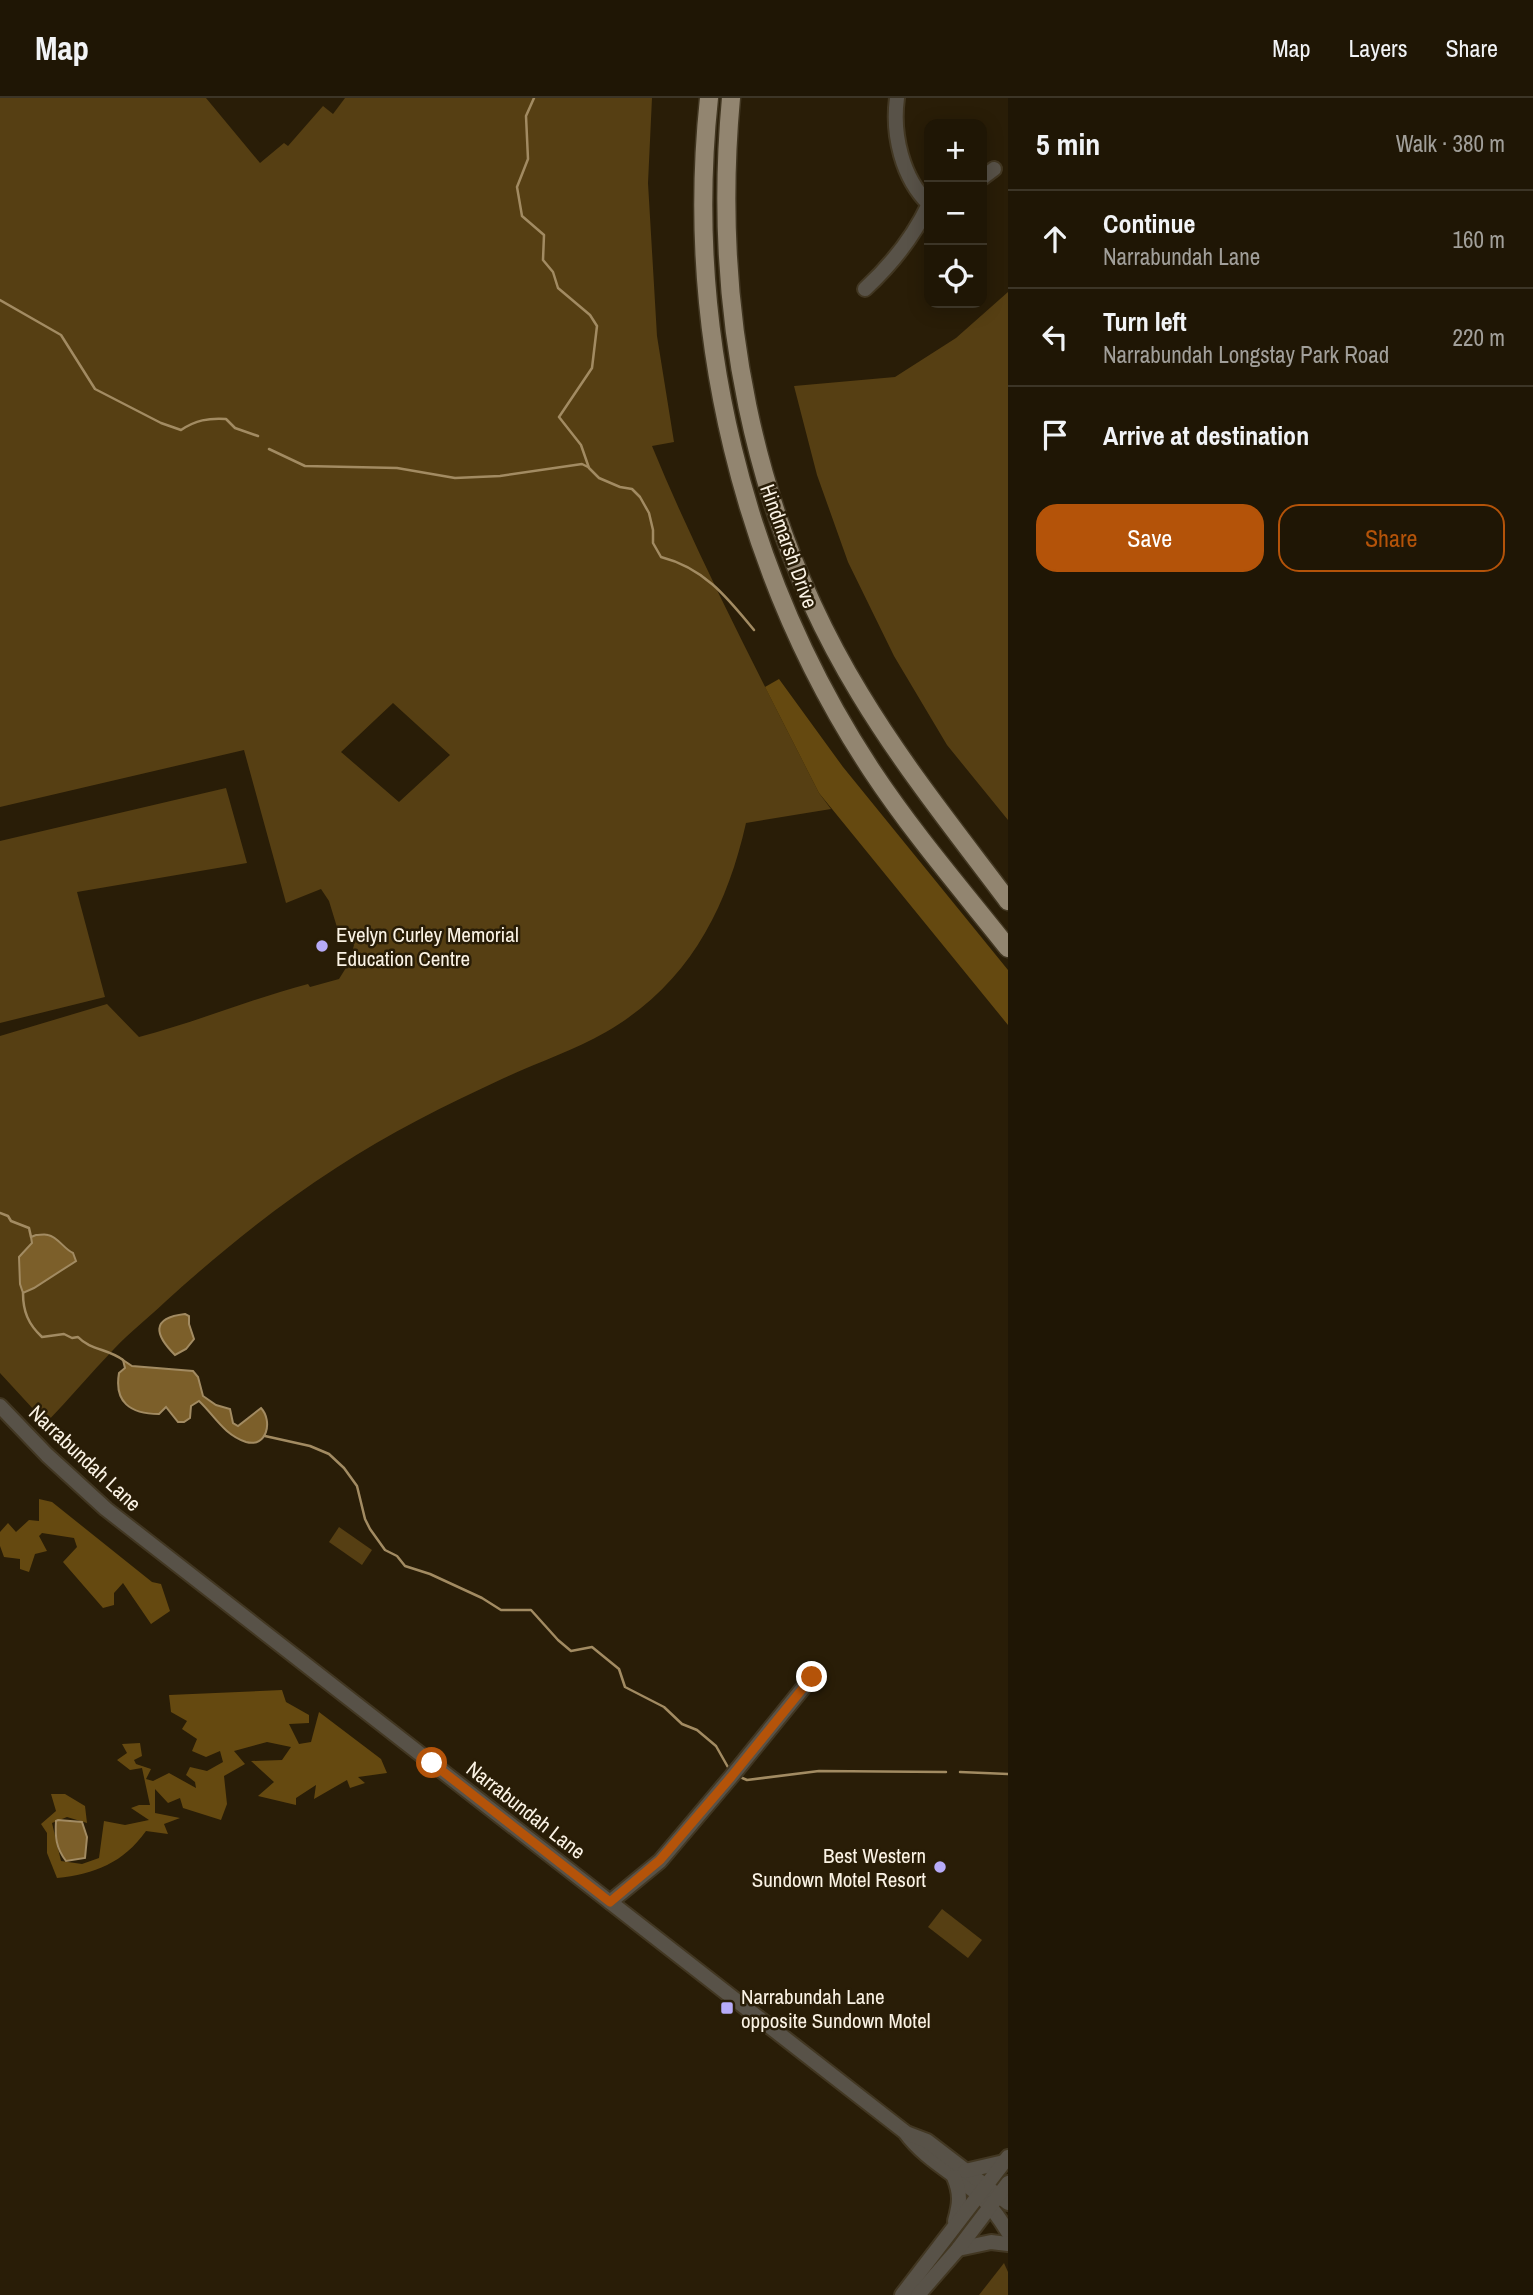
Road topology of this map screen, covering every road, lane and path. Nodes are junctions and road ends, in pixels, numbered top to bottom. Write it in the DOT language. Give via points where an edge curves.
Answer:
graph roads {
  1 [pos="709,98"];
  2 [pos="731,98"];
  3 [pos="897,98"];
  4 [pos="924,197"];
  5 [pos="924,212"];
  6 [pos="865,289"];
  7 [pos="1008,901"];
  8 [pos="1008,948"];
  9 [pos="0,1406"];
  10 [pos="812,1677"];
  11 [pos="610,1902"];
  12 [pos="1006,2160"];
  13 [pos="959,2173"];
  14 [pos="996,2195"];
  15 [pos="953,2229"];
  16 [pos="1008,2232"];
  17 [pos="1008,2244"];
  18 [pos="958,2249"];
  19 [pos="902,2295"];
  20 [pos="918,2295"];
  1 -- 8 [label="main road, Hindmarsh Drive" via="704,224 713,344 736,461 769,565 816,673 872,770"];
  2 -- 7 [label="main road, Hindmarsh Drive" via="725,207 735,341 752,428 785,538 818,615 864,701"];
  3 -- 4 [label="street" via="902,156"];
  5 -- 6 [label="street" via="887,269"];
  9 -- 11 [label="street, Narrabundah Lane" via="144,1541"];
  10 -- 11 [label="street" via="660,1860"];
  11 -- 13 [label="street, Narrabundah Lane" via="905,2132 927,2141"];
  12 -- 13 [label="street"];
  12 -- 14 [label="street"];
  13 -- 14 [label="street, Narrabundah Lane"];
  13 -- 15 [label="street" via="961,2201"];
  14 -- 15 [label="street"];
  14 -- 16 [label="street, Narrabundah Lane"];
  14 -- 18 [label="street"];
  15 -- 19 [label="street"];
  17 -- 18 [label="street" via="991,2242"];
  18 -- 20 [label="street"];
}
